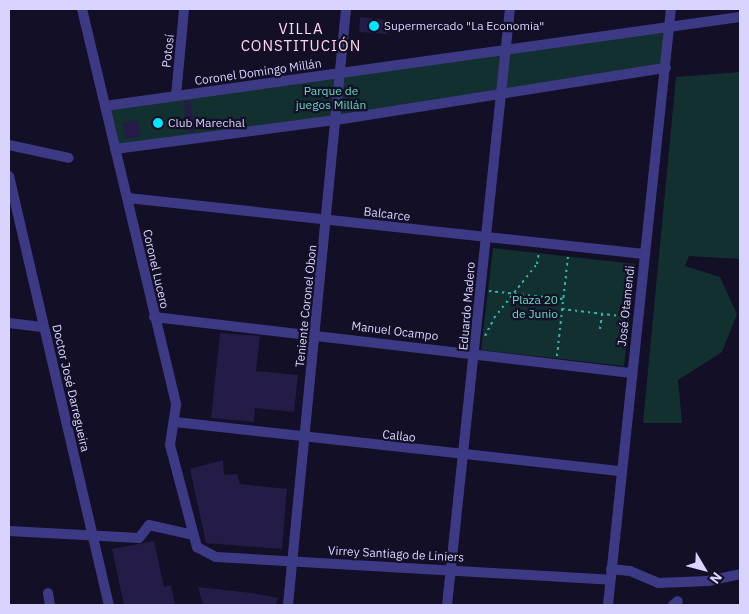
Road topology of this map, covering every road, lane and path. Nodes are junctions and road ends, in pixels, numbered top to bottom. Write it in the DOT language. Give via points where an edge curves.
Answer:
graph roads {
  1 [pos="82,9"];
  2 [pos="184,9"];
  3 [pos="346,9"];
  4 [pos="510,9"];
  5 [pos="671,9"];
  6 [pos="740,17"];
  7 [pos="669,27"];
  8 [pos="506,50"];
  9 [pos="666,68"];
  10 [pos="340,73"];
  11 [pos="503,93"];
  12 [pos="176,96"];
  13 [pos="105,106"];
  14 [pos="336,120"];
  15 [pos="9,145"];
  16 [pos="115,149"];
  17 [pos="69,158"];
  18 [pos="9,176"];
  19 [pos="128,198"];
  20 [pos="327,219"];
  21 [pos="485,238"];
  22 [pos="539,244"];
  23 [pos="569,248"];
  24 [pos="644,254"];
  25 [pos="482,291"];
  26 [pos="515,294"];
  27 [pos="563,299"];
  28 [pos="562,309"];
  29 [pos="602,314"];
  30 [pos="154,317"];
  31 [pos="636,317"];
  32 [pos="9,324"];
  33 [pos="44,327"];
  34 [pos="600,329"];
  35 [pos="316,334"];
  36 [pos="475,350"];
  37 [pos="557,363"];
  38 [pos="632,373"];
  39 [pos="175,422"];
  40 [pos="304,438"];
  41 [pos="461,456"];
  42 [pos="621,471"];
  43 [pos="9,531"];
  44 [pos="92,535"];
  45 [pos="193,535"];
  46 [pos="293,561"];
  47 [pos="611,569"];
  48 [pos="450,570"];
  49 [pos="740,574"];
  50 [pos="610,580"];
  51 [pos="48,593"];
  52 [pos="50,605"];
  53 [pos="109,605"];
  54 [pos="288,605"];
  55 [pos="447,605"];
  56 [pos="608,605"];
  1 -- 13 [label="street, Coronel Lucero"];
  2 -- 12 [label="street, Potosí"];
  3 -- 10 [label="street, Teniente Coronel Obon"];
  4 -- 8 [label="street, Eduardo Madero"];
  5 -- 7 [label="street, José Otamendi"];
  6 -- 7 [label="street, Coronel Domingo Millán"];
  7 -- 8 [label="street, Coronel Domingo Millán"];
  7 -- 9 [label="street, José Otamendi"];
  8 -- 10 [label="street, Coronel Domingo Millán"];
  8 -- 11 [label="street, Eduardo Madero"];
  9 -- 11 [label="street"];
  9 -- 24 [label="street, José Otamendi"];
  10 -- 12 [label="street, Coronel Domingo Millán"];
  10 -- 14 [label="street, Teniente Coronel Obon"];
  11 -- 14 [label="street"];
  11 -- 21 [label="street, Eduardo Madero"];
  12 -- 13 [label="street, Coronel Domingo Millán"];
  13 -- 16 [label="street, Coronel Lucero"];
  14 -- 16 [label="street"];
  14 -- 20 [label="street, Teniente Coronel Obon"];
  15 -- 17 [label="street"];
  16 -- 19 [label="street, Coronel Lucero"];
  18 -- 33 [label="street, Doctor José Darregueira"];
  19 -- 20 [label="street, Balcarce"];
  19 -- 30 [label="street, Coronel Lucero"];
  20 -- 21 [label="street, Balcarce"];
  20 -- 35 [label="street, Teniente Coronel Obon"];
  21 -- 22 [label="street, Balcarce"];
  21 -- 25 [label="street, Eduardo Madero"];
  22 -- 23 [label="street, Balcarce"];
  22 -- 26 [label="path" via="537,264"];
  23 -- 24 [label="street, Balcarce"];
  23 -- 27 [label="path"];
  24 -- 31 [label="street, José Otamendi"];
  25 -- 26 [label="path"];
  25 -- 36 [label="street, Eduardo Madero"];
  26 -- 27 [label="path"];
  26 -- 36 [label="path"];
  27 -- 28 [label="path"];
  28 -- 29 [label="path"];
  28 -- 37 [label="path"];
  29 -- 31 [label="path"];
  29 -- 34 [label="path"];
  30 -- 35 [label="street, Manuel Ocampo"];
  30 -- 39 [label="street, Coronel Lucero" via="176,405"];
  31 -- 38 [label="street, José Otamendi"];
  32 -- 33 [label="street"];
  33 -- 44 [label="street, Doctor José Darregueira"];
  35 -- 36 [label="street, Manuel Ocampo"];
  35 -- 40 [label="street, Teniente Coronel Obon"];
  36 -- 37 [label="street, Manuel Ocampo"];
  36 -- 41 [label="street, Eduardo Madero"];
  37 -- 38 [label="street, Manuel Ocampo"];
  38 -- 42 [label="street, José Otamendi"];
  39 -- 40 [label="street, Callao"];
  39 -- 45 [label="street, Coronel Lucero" via="170,445"];
  40 -- 41 [label="street, Callao"];
  40 -- 46 [label="street, Teniente Coronel Obon"];
  41 -- 42 [label="street, Callao"];
  41 -- 48 [label="street, Eduardo Madero"];
  42 -- 47 [label="street, José Otamendi"];
  43 -- 44 [label="street"];
  44 -- 45 [label="street" via="139,538 149,524"];
  44 -- 53 [label="street, Doctor José Darregueira"];
  45 -- 46 [label="street, Virrey Santiago de Liniers" via="197,547 208,556"];
  46 -- 48 [label="street, Virrey Santiago de Liniers"];
  46 -- 54 [label="street, Teniente Coronel Obon"];
  47 -- 49 [label="street" via="630,571 658,583 708,581"];
  47 -- 50 [label="street, José Otamendi"];
  48 -- 50 [label="street, Virrey Santiago de Liniers"];
  48 -- 55 [label="street, Eduardo Madero"];
  50 -- 56 [label="street, José Otamendi"];
  51 -- 52 [label="street"];
}
